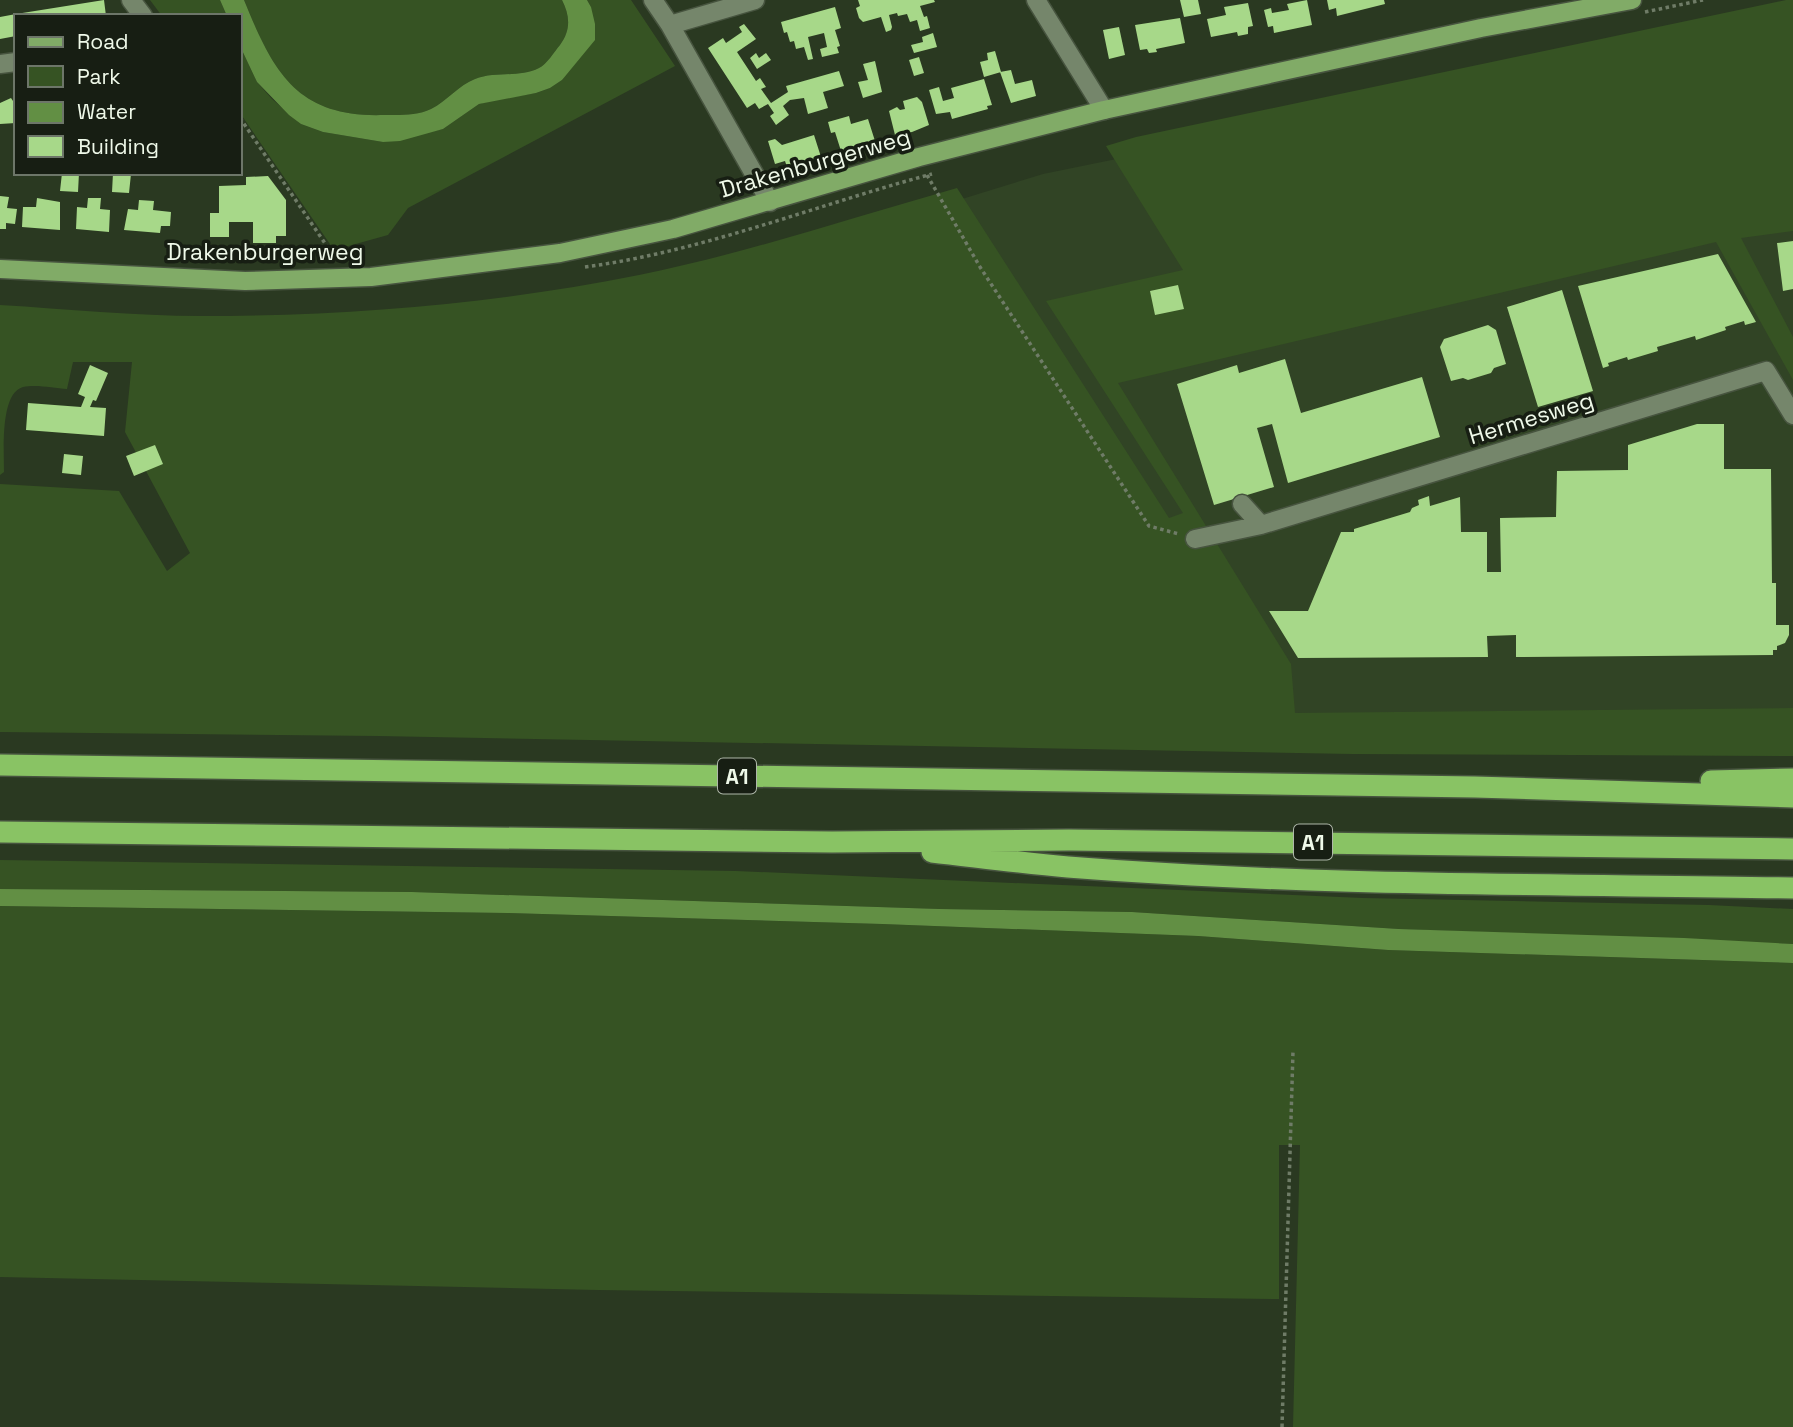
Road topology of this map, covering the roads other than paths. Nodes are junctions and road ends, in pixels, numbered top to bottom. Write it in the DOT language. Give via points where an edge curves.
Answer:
graph roads {
  1 [pos="653,0"];
  2 [pos="755,0"];
  3 [pos="1036,0"];
  4 [pos="1632,0"];
  5 [pos="670,25"];
  6 [pos="1104,110"];
  7 [pos="771,202"];
  8 [pos="0,269"];
  9 [pos="1793,415"];
  10 [pos="1242,504"];
  11 [pos="1261,525"];
  12 [pos="1195,538"];
  13 [pos="0,765"];
  14 [pos="1793,779"];
  15 [pos="1475,787"];
  16 [pos="1793,797"];
  17 [pos="0,832"];
  18 [pos="832,842"];
  19 [pos="1793,849"];
  20 [pos="1793,888"];
  1 -- 5 [label="street"];
  2 -- 5 [label="street"];
  3 -- 6 [label="street"];
  4 -- 6 [label="main road, Drakenburgerweg"];
  5 -- 7 [label="street"];
  6 -- 7 [label="main road, Drakenburgerweg" via="919,157"];
  7 -- 8 [label="main road, Drakenburgerweg" via="560,253 371,277 245,281"];
  9 -- 11 [label="street, Hermesweg" via="1766,371"];
  10 -- 11 [label="street"];
  11 -- 12 [label="street, Hermesweg"];
  13 -- 15 [label="highway, A1"];
  14 -- 15 [label="highway, A1"];
  15 -- 16 [label="highway, A1"];
  17 -- 18 [label="highway, A1"];
  18 -- 19 [label="highway, A1" via="1069,840"];
  18 -- 20 [label="highway, A1" via="1068,867 1273,877"];
}
